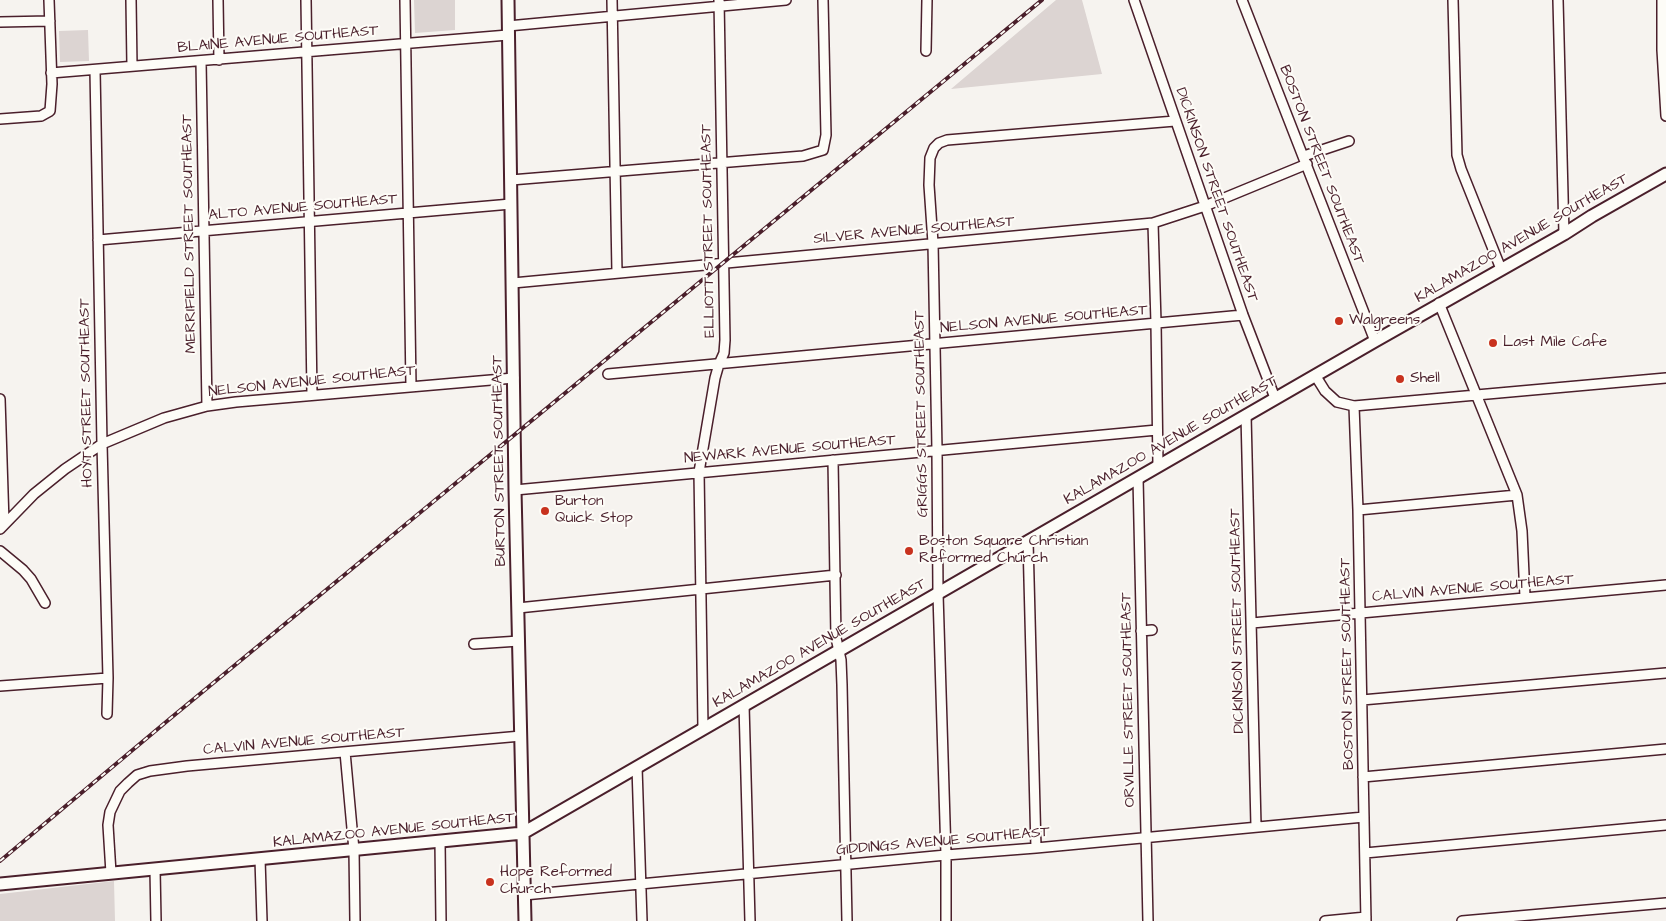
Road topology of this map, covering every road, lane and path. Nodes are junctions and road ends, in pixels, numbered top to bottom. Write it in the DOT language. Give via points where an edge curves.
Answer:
graph roads {
  1 [pos="49,0"];
  2 [pos="131,0"];
  3 [pos="218,0"];
  4 [pos="306,0"];
  5 [pos="405,0"];
  6 [pos="508,0"];
  7 [pos="612,0"];
  8 [pos="786,0"];
  9 [pos="823,0"];
  10 [pos="927,0"];
  11 [pos="1134,0"];
  12 [pos="1242,0"];
  13 [pos="1453,0"];
  14 [pos="1558,0"];
  15 [pos="1662,0"];
  16 [pos="719,3"];
  17 [pos="612,16"];
  18 [pos="50,20"];
  19 [pos="0,22"];
  20 [pos="508,30"];
  21 [pos="406,43"];
  22 [pos="306,51"];
  23 [pos="926,51"];
  24 [pos="219,60"];
  25 [pos="201,61"];
  26 [pos="132,66"];
  27 [pos="95,70"];
  28 [pos="51,73"];
  29 [pos="1666,116"];
  30 [pos="0,119"];
  31 [pos="1176,121"];
  32 [pos="1349,141"];
  33 [pos="1305,160"];
  34 [pos="721,162"];
  35 [pos="615,173"];
  36 [pos="1666,174"];
  37 [pos="511,180"];
  38 [pos="511,204"];
  39 [pos="1205,206"];
  40 [pos="409,213"];
  41 [pos="309,222"];
  42 [pos="1153,223"];
  43 [pos="204,230"];
  44 [pos="1564,234"];
  45 [pos="98,240"];
  46 [pos="933,243"];
  47 [pos="724,262"];
  48 [pos="1501,269"];
  49 [pos="617,273"];
  50 [pos="513,283"];
  51 [pos="1439,304"];
  52 [pos="1243,315"];
  53 [pos="1156,323"];
  54 [pos="1375,340"];
  55 [pos="934,343"];
  56 [pos="719,364"];
  57 [pos="608,374"];
  58 [pos="1315,375"];
  59 [pos="514,378"];
  60 [pos="1666,378"];
  61 [pos="411,386"];
  62 [pos="312,394"];
  63 [pos="1476,396"];
  64 [pos="1274,398"];
  65 [pos="0,399"];
  66 [pos="207,406"];
  67 [pos="1354,406"];
  68 [pos="1246,416"];
  69 [pos="1157,430"];
  70 [pos="102,444"];
  71 [pos="937,450"];
  72 [pos="833,460"];
  73 [pos="1158,466"];
  74 [pos="699,472"];
  75 [pos="1138,478"];
  76 [pos="515,490"];
  77 [pos="1517,495"];
  78 [pos="1358,510"];
  79 [pos="2,526"];
  80 [pos="1028,541"];
  81 [pos="0,551"];
  82 [pos="836,575"];
  83 [pos="1666,585"];
  84 [pos="701,589"];
  85 [pos="938,594"];
  86 [pos="1525,597"];
  87 [pos="45,603"];
  88 [pos="518,608"];
  89 [pos="1361,613"];
  90 [pos="1252,623"];
  91 [pos="1152,630"];
  92 [pos="1141,631"];
  93 [pos="519,641"];
  94 [pos="474,644"];
  95 [pos="839,651"];
  96 [pos="1666,672"];
  97 [pos="108,678"];
  98 [pos="0,686"];
  99 [pos="1362,700"];
  100 [pos="744,705"];
  101 [pos="107,714"];
  102 [pos="703,728"];
  103 [pos="521,736"];
  104 [pos="1666,749"];
  105 [pos="345,752"];
  106 [pos="637,768"];
  107 [pos="1363,777"];
  108 [pos="1364,817"];
  109 [pos="1666,825"];
  110 [pos="1256,826"];
  111 [pos="523,833"];
  112 [pos="1146,837"];
  113 [pos="440,842"];
  114 [pos="1036,848"];
  115 [pos="354,850"];
  116 [pos="1365,853"];
  117 [pos="946,854"];
  118 [pos="260,859"];
  119 [pos="847,864"];
  120 [pos="155,869"];
  121 [pos="111,873"];
  122 [pos="749,873"];
  123 [pos="0,884"];
  124 [pos="641,884"];
  125 [pos="524,895"];
  126 [pos="1666,903"];
  127 [pos="1366,919"];
  128 [pos="156,921"];
  129 [pos="262,921"];
  130 [pos="355,921"];
  131 [pos="441,921"];
  132 [pos="525,921"];
  133 [pos="642,921"];
  134 [pos="750,921"];
  135 [pos="848,921"];
  136 [pos="946,921"];
  137 [pos="1148,921"];
  138 [pos="1325,921"];
  139 [pos="1462,921"];
  1 -- 18 [label="street"];
  2 -- 26 [label="street"];
  3 -- 24 [label="street"];
  4 -- 22 [label="street"];
  5 -- 21 [label="street"];
  6 -- 20 [label="main road, BURTON STREET SOUTHEAST"];
  7 -- 17 [label="street"];
  8 -- 16 [label="street, BLAINE AVENUE SOUTHEAST"];
  9 -- 34 [label="street" via="826,134 823,150 803,156"];
  10 -- 23 [label="street"];
  11 -- 31 [label="street, DICKINSON STREET SOUTHEAST"];
  12 -- 33 [label="street, BOSTON STREET SOUTHEAST"];
  13 -- 48 [label="street" via="1457,155"];
  14 -- 44 [label="street"];
  15 -- 29 [label="street"];
  16 -- 17 [label="street, BLAINE AVENUE SOUTHEAST"];
  16 -- 34 [label="street, ELLIOTT STREET SOUTHEAST"];
  17 -- 20 [label="street, BLAINE AVENUE SOUTHEAST"];
  17 -- 35 [label="street"];
  18 -- 19 [label="street"];
  18 -- 28 [label="street"];
  20 -- 21 [label="street, BLAINE AVENUE SOUTHEAST"];
  20 -- 37 [label="main road, BURTON STREET SOUTHEAST"];
  21 -- 22 [label="street, BLAINE AVENUE SOUTHEAST"];
  21 -- 40 [label="street"];
  22 -- 24 [label="street, BLAINE AVENUE SOUTHEAST"];
  22 -- 41 [label="street"];
  24 -- 25 [label="street, BLAINE AVENUE SOUTHEAST"];
  25 -- 26 [label="street, BLAINE AVENUE SOUTHEAST"];
  25 -- 43 [label="street, MERRIFIELD STREET SOUTHEAST"];
  26 -- 27 [label="street, BLAINE AVENUE SOUTHEAST"];
  27 -- 28 [label="street, BLAINE AVENUE SOUTHEAST"];
  27 -- 45 [label="street, HOYT STREET SOUTHEAST"];
  28 -- 30 [label="street" via="50,111 42,116"];
  31 -- 39 [label="street, DICKINSON STREET SOUTHEAST"];
  31 -- 46 [label="street, GRIGGS STREET SOUTHEAST" via="939,143 930,158"];
  32 -- 33 [label="street, SILVER AVENUE SOUTHEAST"];
  33 -- 39 [label="street, SILVER AVENUE SOUTHEAST"];
  33 -- 54 [label="street, BOSTON STREET SOUTHEAST"];
  34 -- 35 [label="street"];
  34 -- 47 [label="street, ELLIOTT STREET SOUTHEAST"];
  35 -- 37 [label="street"];
  35 -- 49 [label="street"];
  36 -- 44 [label="main road, KALAMAZOO AVENUE SOUTHEAST"];
  37 -- 38 [label="main road, BURTON STREET SOUTHEAST"];
  38 -- 40 [label="street, ALTO AVENUE SOUTHEAST"];
  38 -- 50 [label="main road, BURTON STREET SOUTHEAST"];
  39 -- 42 [label="street, SILVER AVENUE SOUTHEAST"];
  39 -- 52 [label="street, DICKINSON STREET SOUTHEAST"];
  40 -- 41 [label="street, ALTO AVENUE SOUTHEAST"];
  40 -- 61 [label="street"];
  41 -- 43 [label="street, ALTO AVENUE SOUTHEAST"];
  41 -- 62 [label="street"];
  42 -- 46 [label="street, SILVER AVENUE SOUTHEAST"];
  42 -- 53 [label="street"];
  43 -- 45 [label="street, ALTO AVENUE SOUTHEAST"];
  43 -- 66 [label="street, MERRIFIELD STREET SOUTHEAST"];
  44 -- 48 [label="main road, KALAMAZOO AVENUE SOUTHEAST"];
  45 -- 70 [label="street, HOYT STREET SOUTHEAST"];
  46 -- 47 [label="street, SILVER AVENUE SOUTHEAST"];
  46 -- 55 [label="street, GRIGGS STREET SOUTHEAST"];
  47 -- 49 [label="street, SILVER AVENUE SOUTHEAST"];
  47 -- 56 [label="street, ELLIOTT STREET SOUTHEAST" via="725,340"];
  48 -- 51 [label="main road, KALAMAZOO AVENUE SOUTHEAST"];
  49 -- 50 [label="street, SILVER AVENUE SOUTHEAST"];
  50 -- 59 [label="main road, BURTON STREET SOUTHEAST"];
  51 -- 54 [label="main road, KALAMAZOO AVENUE SOUTHEAST"];
  51 -- 63 [label="street"];
  52 -- 53 [label="street, NELSON AVENUE SOUTHEAST"];
  52 -- 64 [label="street, DICKINSON STREET SOUTHEAST"];
  53 -- 55 [label="street, NELSON AVENUE SOUTHEAST"];
  53 -- 69 [label="street"];
  54 -- 58 [label="main road, KALAMAZOO AVENUE SOUTHEAST"];
  55 -- 56 [label="street, NELSON AVENUE SOUTHEAST"];
  55 -- 71 [label="street, GRIGGS STREET SOUTHEAST"];
  56 -- 57 [label="street, NELSON AVENUE SOUTHEAST"];
  56 -- 74 [label="street, ELLIOTT STREET SOUTHEAST"];
  58 -- 64 [label="main road, KALAMAZOO AVENUE SOUTHEAST"];
  58 -- 67 [label="street" via="1325,391 1338,402"];
  59 -- 61 [label="street, NELSON AVENUE SOUTHEAST"];
  59 -- 76 [label="main road, BURTON STREET SOUTHEAST"];
  60 -- 63 [label="street"];
  61 -- 62 [label="street, NELSON AVENUE SOUTHEAST"];
  62 -- 66 [label="street, NELSON AVENUE SOUTHEAST"];
  63 -- 67 [label="street"];
  63 -- 77 [label="street"];
  64 -- 68 [label="main road, KALAMAZOO AVENUE SOUTHEAST"];
  65 -- 79 [label="street"];
  66 -- 70 [label="street, NELSON AVENUE SOUTHEAST" via="164,418"];
  67 -- 78 [label="street, BOSTON STREET SOUTHEAST"];
  68 -- 73 [label="main road, KALAMAZOO AVENUE SOUTHEAST"];
  68 -- 90 [label="street, DICKINSON STREET SOUTHEAST"];
  69 -- 71 [label="street, NEWARK AVENUE SOUTHEAST"];
  69 -- 73 [label="street"];
  70 -- 79 [label="street, NELSON AVENUE SOUTHEAST" via="46,483"];
  70 -- 97 [label="street, HOYT STREET SOUTHEAST"];
  71 -- 72 [label="street, NEWARK AVENUE SOUTHEAST"];
  71 -- 85 [label="street, GRIGGS STREET SOUTHEAST"];
  72 -- 74 [label="street, NEWARK AVENUE SOUTHEAST"];
  72 -- 82 [label="street"];
  73 -- 75 [label="main road, KALAMAZOO AVENUE SOUTHEAST"];
  74 -- 76 [label="street, NEWARK AVENUE SOUTHEAST"];
  74 -- 84 [label="street, ELLIOTT STREET SOUTHEAST"];
  75 -- 80 [label="main road, KALAMAZOO AVENUE SOUTHEAST"];
  75 -- 92 [label="street, ORVILLE STREET SOUTHEAST"];
  76 -- 88 [label="main road, BURTON STREET SOUTHEAST"];
  77 -- 78 [label="street"];
  77 -- 86 [label="street"];
  78 -- 89 [label="street, BOSTON STREET SOUTHEAST"];
  80 -- 85 [label="main road, KALAMAZOO AVENUE SOUTHEAST"];
  80 -- 114 [label="street"];
  81 -- 87 [label="street" via="23,570"];
  82 -- 84 [label="street"];
  82 -- 95 [label="street"];
  83 -- 86 [label="street, CALVIN AVENUE SOUTHEAST"];
  84 -- 88 [label="street"];
  84 -- 102 [label="street, ELLIOTT STREET SOUTHEAST"];
  85 -- 95 [label="main road, KALAMAZOO AVENUE SOUTHEAST"];
  85 -- 117 [label="street, GRIGGS STREET SOUTHEAST"];
  86 -- 89 [label="street, CALVIN AVENUE SOUTHEAST"];
  88 -- 93 [label="main road, BURTON STREET SOUTHEAST"];
  89 -- 90 [label="street, CALVIN AVENUE SOUTHEAST"];
  89 -- 99 [label="street, BOSTON STREET SOUTHEAST"];
  90 -- 110 [label="street, DICKINSON STREET SOUTHEAST"];
  91 -- 92 [label="street"];
  92 -- 112 [label="street, ORVILLE STREET SOUTHEAST"];
  93 -- 94 [label="street"];
  93 -- 103 [label="main road, BURTON STREET SOUTHEAST"];
  95 -- 100 [label="main road, KALAMAZOO AVENUE SOUTHEAST"];
  95 -- 119 [label="street"];
  96 -- 99 [label="street"];
  97 -- 98 [label="street"];
  97 -- 101 [label="street, HOYT STREET SOUTHEAST"];
  99 -- 107 [label="street, BOSTON STREET SOUTHEAST"];
  100 -- 102 [label="main road, KALAMAZOO AVENUE SOUTHEAST"];
  100 -- 122 [label="street"];
  102 -- 106 [label="main road, KALAMAZOO AVENUE SOUTHEAST"];
  103 -- 105 [label="street, CALVIN AVENUE SOUTHEAST"];
  103 -- 111 [label="main road, BURTON STREET SOUTHEAST"];
  104 -- 107 [label="street"];
  105 -- 115 [label="street"];
  105 -- 121 [label="street, CALVIN AVENUE SOUTHEAST" via="187,766 137,775 120,791 110,812"];
  106 -- 111 [label="main road, KALAMAZOO AVENUE SOUTHEAST"];
  106 -- 124 [label="street"];
  107 -- 108 [label="street, BOSTON STREET SOUTHEAST"];
  108 -- 110 [label="street, GIDDINGS AVENUE SOUTHEAST"];
  108 -- 116 [label="street, BOSTON STREET SOUTHEAST"];
  109 -- 116 [label="street"];
  110 -- 112 [label="street, GIDDINGS AVENUE SOUTHEAST"];
  111 -- 113 [label="main road, KALAMAZOO AVENUE SOUTHEAST"];
  111 -- 125 [label="main road, BURTON STREET SOUTHEAST"];
  112 -- 114 [label="street, GIDDINGS AVENUE SOUTHEAST"];
  112 -- 137 [label="street, ORVILLE STREET SOUTHEAST"];
  113 -- 115 [label="main road, KALAMAZOO AVENUE SOUTHEAST"];
  113 -- 131 [label="street"];
  114 -- 117 [label="street, GIDDINGS AVENUE SOUTHEAST"];
  115 -- 118 [label="main road, KALAMAZOO AVENUE SOUTHEAST"];
  115 -- 130 [label="street"];
  116 -- 127 [label="street, BOSTON STREET SOUTHEAST"];
  117 -- 119 [label="street, GIDDINGS AVENUE SOUTHEAST"];
  117 -- 136 [label="street, GRIGGS STREET SOUTHEAST"];
  118 -- 120 [label="main road, KALAMAZOO AVENUE SOUTHEAST"];
  118 -- 129 [label="street"];
  119 -- 122 [label="street, GIDDINGS AVENUE SOUTHEAST"];
  119 -- 135 [label="street"];
  120 -- 121 [label="main road, KALAMAZOO AVENUE SOUTHEAST"];
  120 -- 128 [label="street"];
  121 -- 123 [label="main road, KALAMAZOO AVENUE SOUTHEAST"];
  122 -- 124 [label="street, GIDDINGS AVENUE SOUTHEAST"];
  122 -- 134 [label="street"];
  124 -- 125 [label="street, GIDDINGS AVENUE SOUTHEAST"];
  124 -- 133 [label="street"];
  125 -- 132 [label="main road, BURTON STREET SOUTHEAST"];
  126 -- 139 [label="street"];
  127 -- 138 [label="street"];
}
